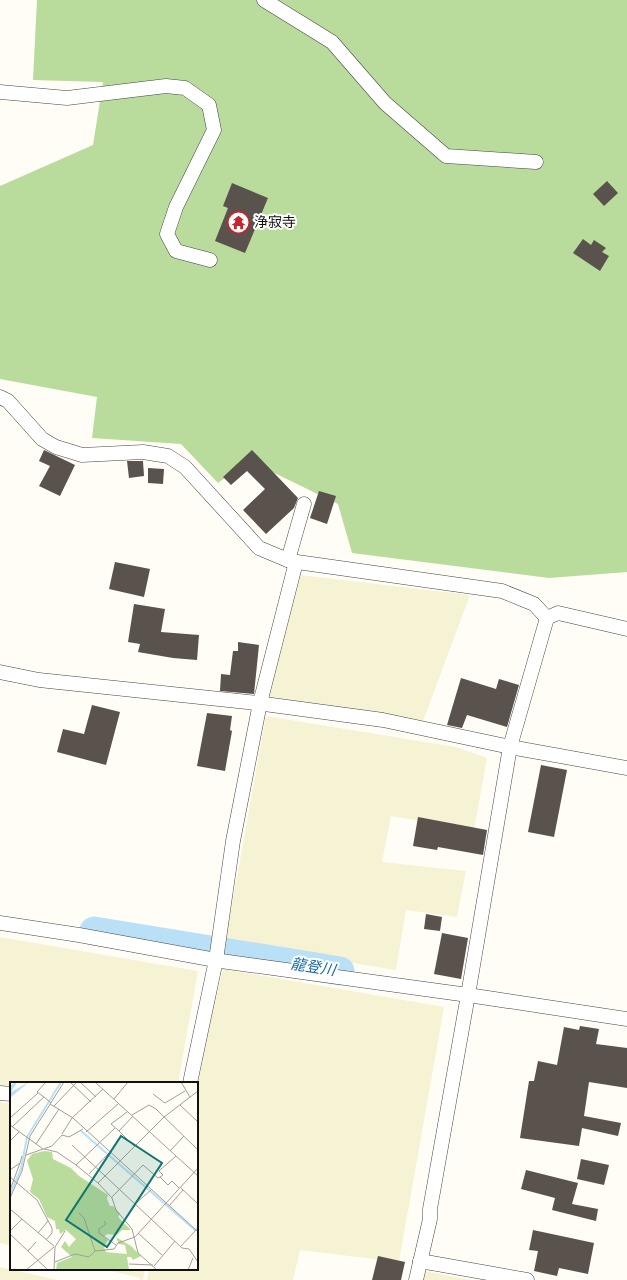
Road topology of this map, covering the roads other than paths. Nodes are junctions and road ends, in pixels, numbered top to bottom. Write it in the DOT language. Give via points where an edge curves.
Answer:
graph roads {
  1 [pos="264,0"];
  2 [pos="0,92"];
  3 [pos="536,162"];
  4 [pos="210,260"];
  5 [pos="0,397"];
  6 [pos="304,504"];
  7 [pos="292,561"];
  8 [pos="547,618"];
  9 [pos="627,629"];
  10 [pos="0,672"];
  11 [pos="260,703"];
  12 [pos="510,747"];
  13 [pos="627,768"];
  14 [pos="0,923"];
  15 [pos="216,960"];
  16 [pos="468,995"];
  17 [pos="627,1019"];
  18 [pos="190,1082"];
  19 [pos="0,1093"];
  20 [pos="10,1094"];
  21 [pos="420,1261"];
  22 [pos="416,1280"];
  23 [pos="527,1280"];
  1 -- 3 [label="street" via="332,42 385,103 446,156"];
  2 -- 4 [label="street" via="67,98 166,86 185,88 208,105 214,130 176,208 167,234 176,251"];
  5 -- 7 [label="street" via="8,401 42,439 56,447 82,455 143,452 168,456 185,467 259,548"];
  6 -- 7 [label="street"];
  7 -- 8 [label="street" via="502,591 534,604"];
  7 -- 11 [label="street"];
  8 -- 9 [label="street" via="558,613"];
  8 -- 12 [label="street"];
  10 -- 11 [label="street" via="39,680"];
  11 -- 12 [label="street" via="383,720"];
  11 -- 15 [label="street" via="232,841"];
  12 -- 13 [label="street"];
  12 -- 16 [label="street"];
  14 -- 15 [label="street"];
  15 -- 16 [label="street"];
  15 -- 18 [label="street"];
  16 -- 17 [label="street"];
  16 -- 21 [label="street" via="430,1219"];
  19 -- 20 [label="street"];
  21 -- 22 [label="street"];
  21 -- 23 [label="street"];
}
